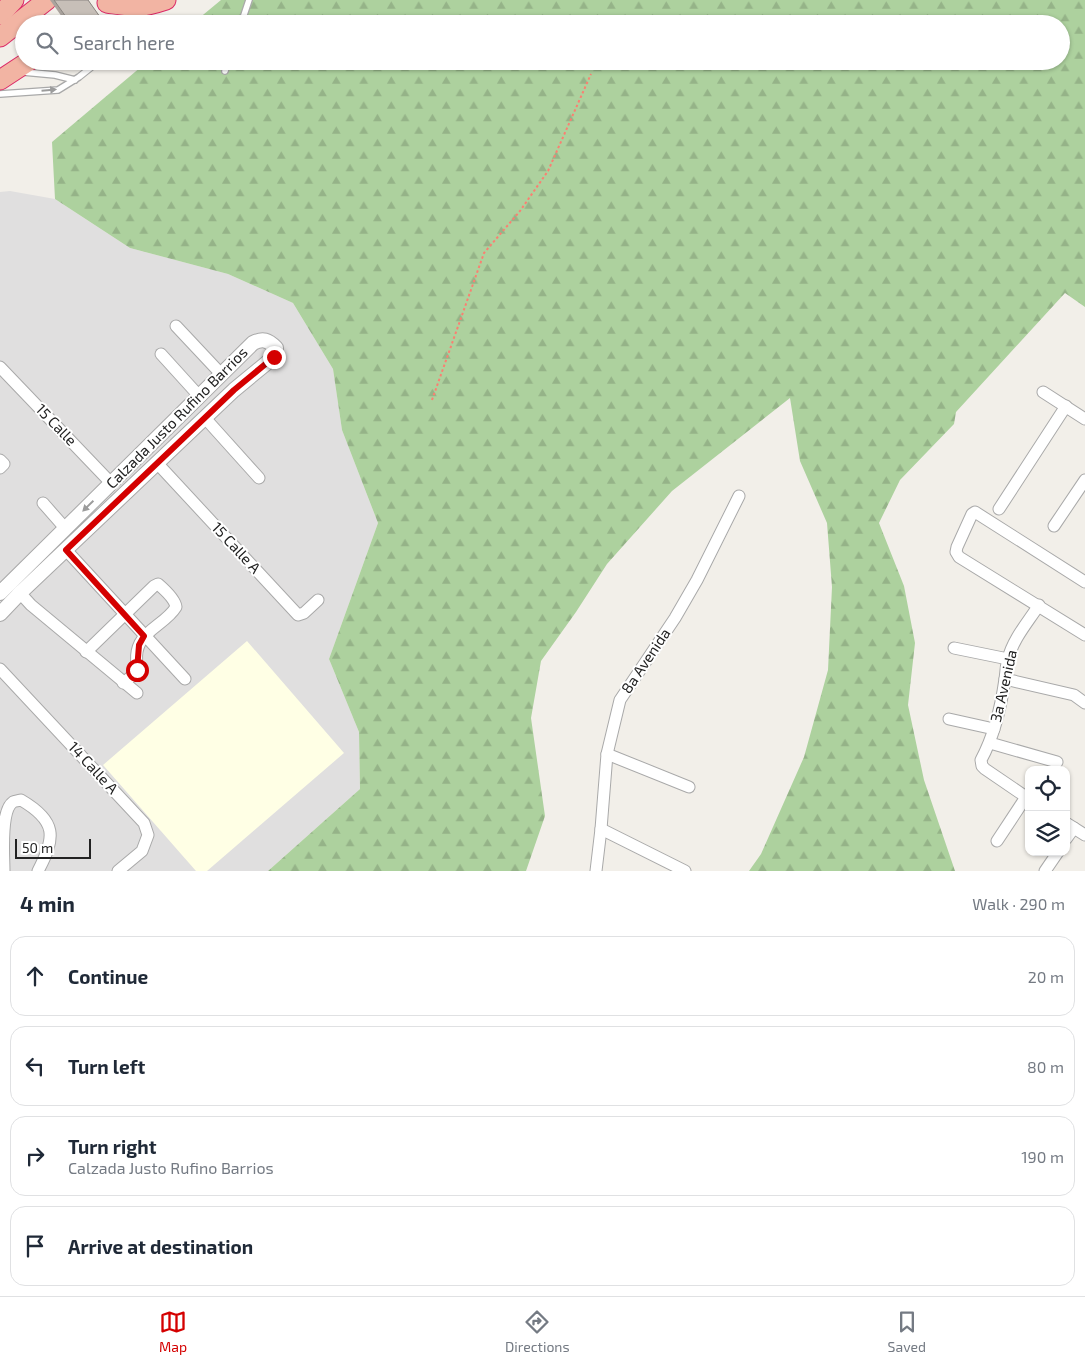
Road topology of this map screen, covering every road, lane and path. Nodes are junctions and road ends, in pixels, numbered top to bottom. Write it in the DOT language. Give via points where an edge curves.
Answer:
graph roads {
  1 [pos="14,0"];
  2 [pos="47,0"];
  3 [pos="166,0"];
  4 [pos="249,0"];
  5 [pos="103,6"];
  6 [pos="0,15"];
  7 [pos="28,15"];
  8 [pos="133,15"];
  9 [pos="138,15"];
  10 [pos="244,15"];
  11 [pos="15,25"];
  12 [pos="0,37"];
  13 [pos="88,70"];
  14 [pos="14,71"];
  15 [pos="591,74"];
  16 [pos="75,80"];
  17 [pos="0,94"];
  18 [pos="176,326"];
  19 [pos="161,354"];
  20 [pos="0,367"];
  21 [pos="222,375"];
  22 [pos="1043,392"];
  23 [pos="200,396"];
  24 [pos="432,400"];
  25 [pos="1066,406"];
  26 [pos="205,418"];
  27 [pos="1085,419"];
  28 [pos="175,420"];
  29 [pos="189,434"];
  30 [pos="0,460"];
  31 [pos="157,463"];
  32 [pos="0,468"];
  33 [pos="259,478"];
  34 [pos="1085,480"];
  35 [pos="112,483"];
  36 [pos="739,496"];
  37 [pos="43,503"];
  38 [pos="999,508"];
  39 [pos="1054,526"];
  40 [pos="65,528"];
  41 [pos="66,550"];
  42 [pos="33,560"];
  43 [pos="44,571"];
  44 [pos="1085,582"];
  45 [pos="0,593"];
  46 [pos="20,593"];
  47 [pos="318,600"];
  48 [pos="1039,605"];
  49 [pos="0,614"];
  50 [pos="124,614"];
  51 [pos="1085,635"];
  52 [pos="144,636"];
  53 [pos="954,648"];
  54 [pos="86,652"];
  55 [pos="1008,659"];
  56 [pos="0,669"];
  57 [pos="185,679"];
  58 [pos="1005,679"];
  59 [pos="123,683"];
  60 [pos="137,693"];
  61 [pos="1085,703"];
  62 [pos="948,720"];
  63 [pos="994,729"];
  64 [pos="990,743"];
  65 [pos="607,754"];
  66 [pos="1057,762"];
  67 [pos="688,787"];
  68 [pos="1025,796"];
  69 [pos="1025,802"];
  70 [pos="1070,826"];
  71 [pos="602,828"];
  72 [pos="1085,835"];
  73 [pos="997,841"];
  74 [pos="1055,856"];
  75 [pos="4,871"];
  76 [pos="38,871"];
  77 [pos="118,871"];
  78 [pos="596,871"];
  79 [pos="686,871"];
  80 [pos="1045,871"];
  1 -- 6 [label="highway"];
  2 -- 7 [label="highway"];
  3 -- 9 [label="highway"];
  4 -- 10 [label="lane"];
  5 -- 8 [label="highway"];
  11 -- 12 [label="highway"];
  13 -- 16 [label="lane"];
  14 -- 16 [label="lane" via="56,74"];
  15 -- 24 [label="path" via="548,171 520,211 484,253"];
  17 -- 16 [label="lane, one-way" via="58,90"];
  18 -- 21 [label="street"];
  19 -- 23 [label="street"];
  20 -- 35 [label="street, 15 Calle"];
  21 -- 23 [label="street, Calzada Justo Rufino Barrios"];
  21 -- 26 [label="street, Calzada Justo Rufino Barrios" via="259,340 270,342 276,348 274,357"];
  22 -- 25 [label="street"];
  23 -- 28 [label="street, Calzada Justo Rufino Barrios"];
  25 -- 27 [label="street"];
  25 -- 38 [label="street"];
  26 -- 29 [label="street, Calzada Justo Rufino Barrios"];
  26 -- 33 [label="street"];
  28 -- 29 [label="street"];
  28 -- 35 [label="street, Calzada Justo Rufino Barrios"];
  29 -- 31 [label="street, Calzada Justo Rufino Barrios"];
  30 -- 32 [label="street" via="4,464"];
  31 -- 41 [label="street, Calzada Justo Rufino Barrios"];
  31 -- 47 [label="street, 15 Calle A" via="298,614 304,613"];
  34 -- 39 [label="street"];
  35 -- 40 [label="street, Calzada Justo Rufino Barrios, one-way"];
  36 -- 65 [label="street, 8a Avenida" via="675,618 620,700"];
  37 -- 40 [label="street"];
  40 -- 42 [label="street, Calzada Justo Rufino Barrios"];
  41 -- 43 [label="street, Calzada Justo Rufino Barrios"];
  41 -- 50 [label="street"];
  42 -- 43 [label="street"];
  42 -- 45 [label="street, Calzada Justo Rufino Barrios"];
  43 -- 46 [label="street, Calzada Justo Rufino Barrios"];
  44 -- 48 [label="street" via="979,514 972,514 957,547 959,557"];
  46 -- 49 [label="street, Calzada Justo Rufino Barrios"];
  46 -- 54 [label="street"];
  48 -- 51 [label="street"];
  48 -- 55 [label="street, 3a Avenida" via="1015,640"];
  50 -- 52 [label="street"];
  50 -- 52 [label="street" via="158,584 176,602 173,612"];
  50 -- 54 [label="street"];
  52 -- 57 [label="street"];
  52 -- 59 [label="street" via="139,645 137,670"];
  53 -- 55 [label="street"];
  54 -- 59 [label="street"];
  55 -- 58 [label="street, 3a Avenida"];
  56 -- 77 [label="street, 14 Calle A" via="144,823 148,835 142,851"];
  58 -- 61 [label="street" via="1074,694"];
  58 -- 63 [label="street, 3a Avenida"];
  59 -- 60 [label="street"];
  62 -- 63 [label="street"];
  63 -- 64 [label="street, 3a Avenida"];
  64 -- 66 [label="street"];
  64 -- 68 [label="street, 3a Avenida" via="981,760 982,766"];
  65 -- 67 [label="street"];
  65 -- 71 [label="street, 8a Avenida"];
  69 -- 73 [label="street"];
  70 -- 72 [label="street"];
  71 -- 78 [label="street, 8a Avenida"];
  71 -- 79 [label="street"];
  74 -- 80 [label="street"];
  75 -- 76 [label="street" via="2,824 6,808 21,800 34,808 50,827 48,852"];
}
